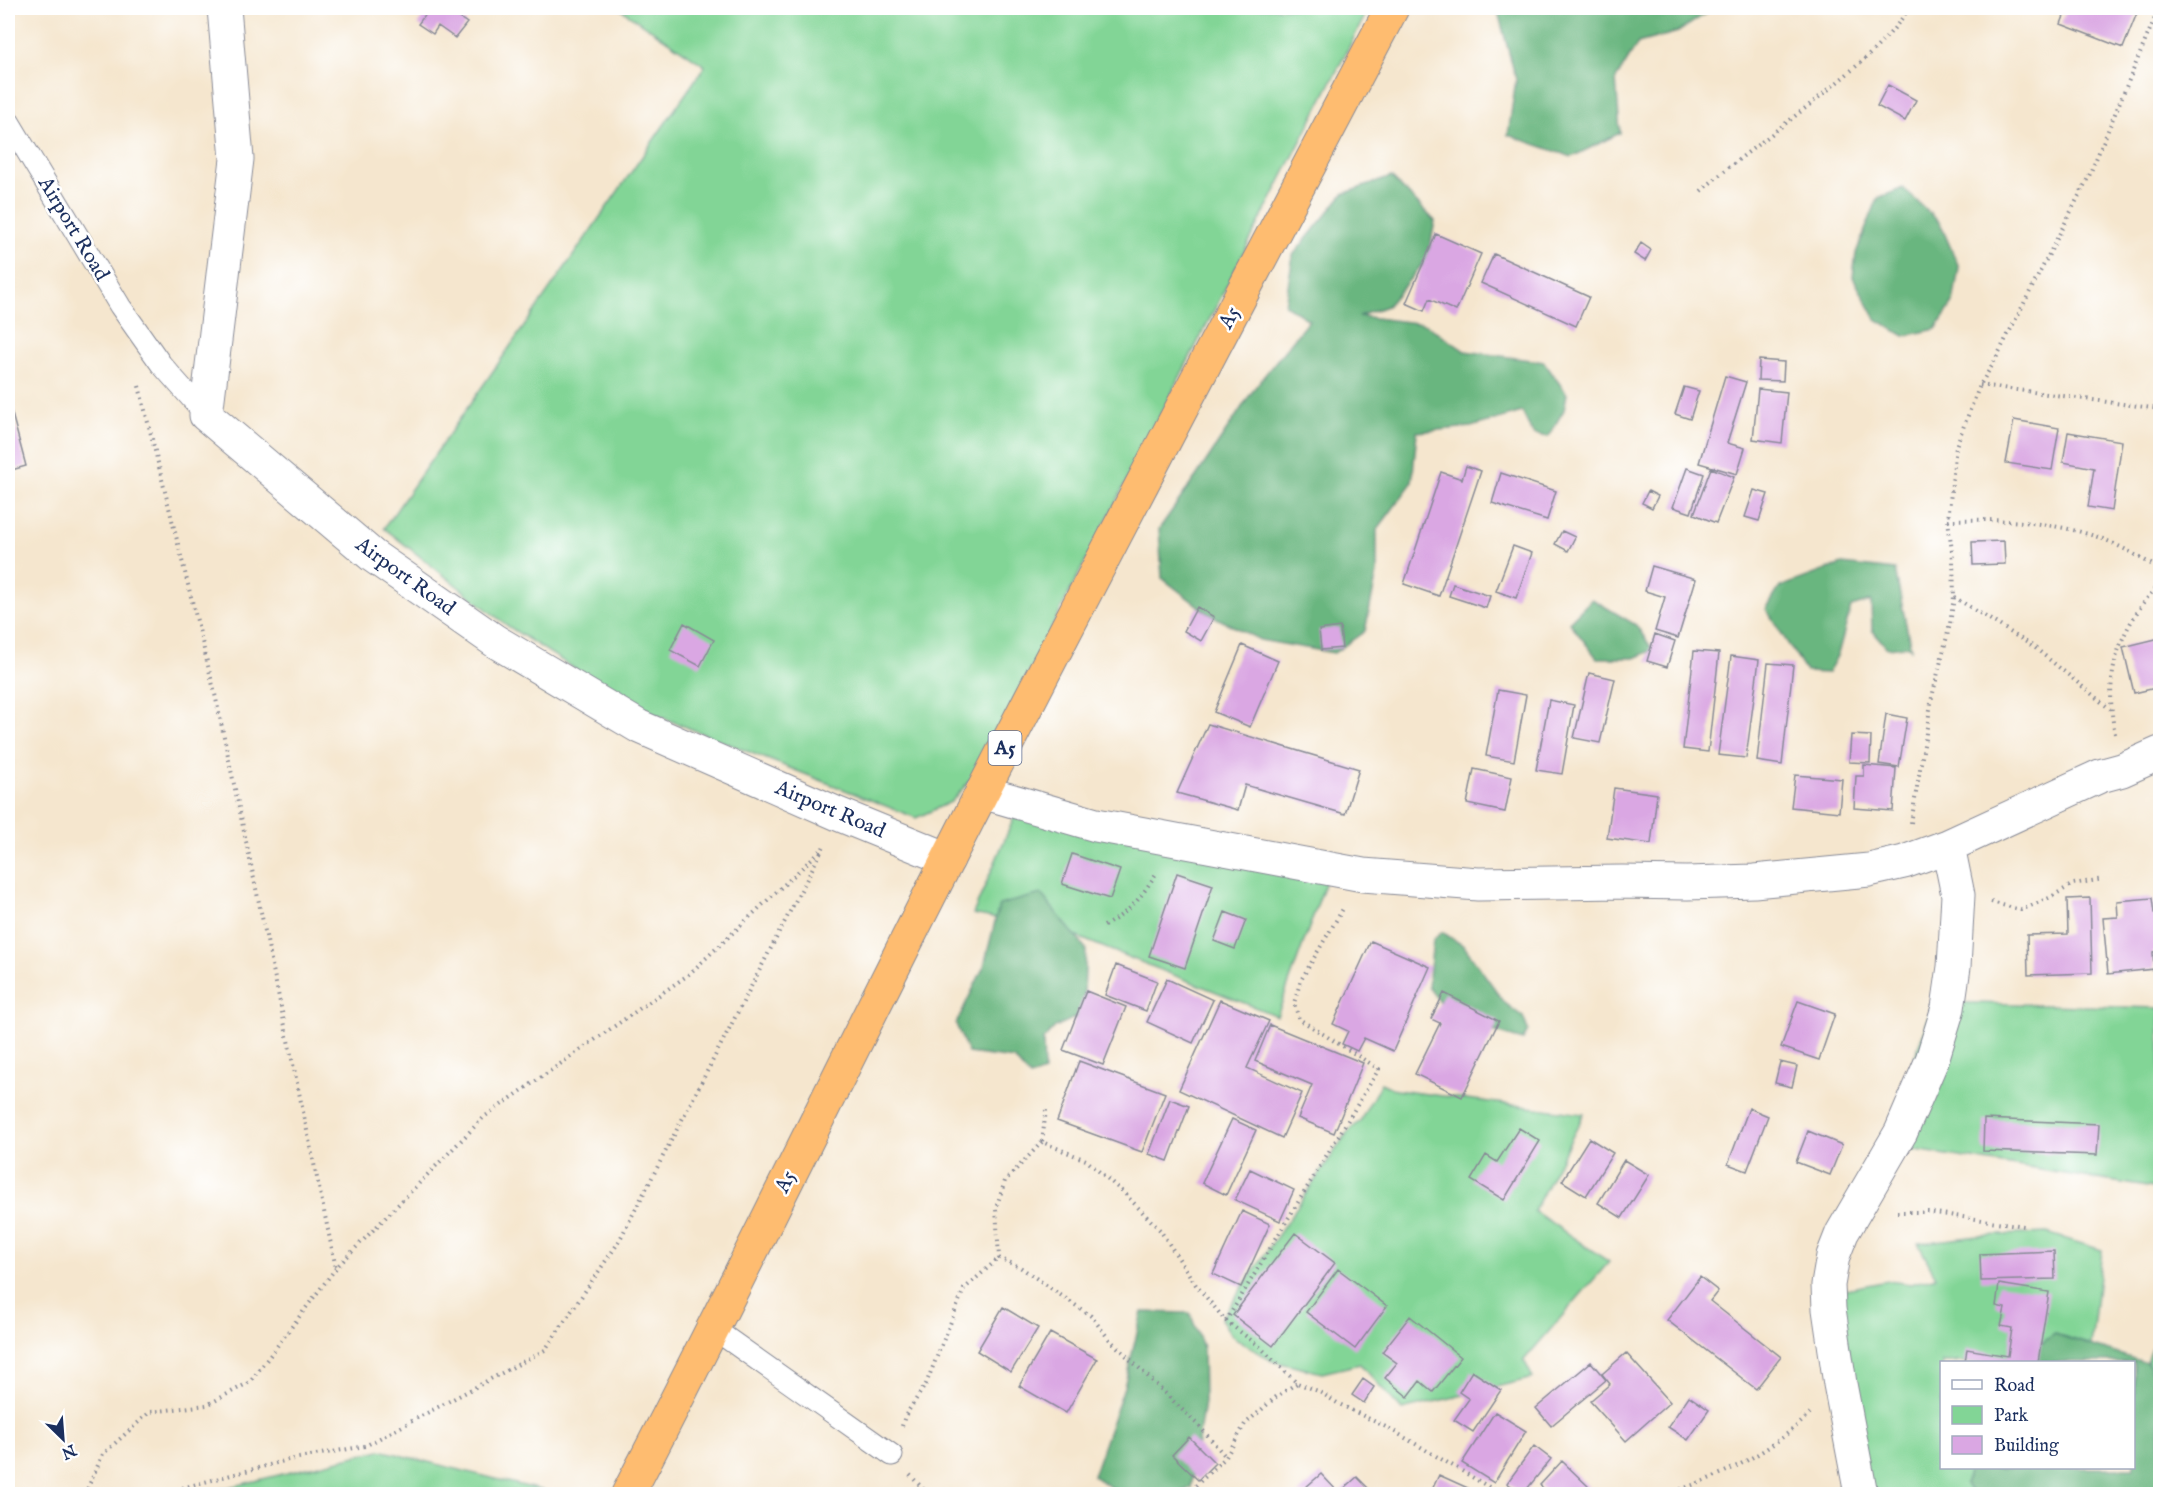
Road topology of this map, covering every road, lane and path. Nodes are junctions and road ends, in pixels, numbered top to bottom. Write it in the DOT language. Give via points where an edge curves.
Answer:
graph roads {
  1 [pos="224,8"];
  2 [pos="1392,8"];
  3 [pos="1909,8"];
  4 [pos="2159,8"];
  5 [pos="8,120"];
  6 [pos="1701,191"];
  7 [pos="136,375"];
  8 [pos="1980,385"];
  9 [pos="2160,409"];
  10 [pos="206,415"];
  11 [pos="1948,520"];
  12 [pos="2160,569"];
  13 [pos="2160,583"];
  14 [pos="1954,597"];
  15 [pos="2110,709"];
  16 [pos="2160,753"];
  17 [pos="2122,770"];
  18 [pos="982,792"];
  19 [pos="838,814"];
  20 [pos="1174,840"];
  21 [pos="824,846"];
  22 [pos="1948,846"];
  23 [pos="948,859"];
  24 [pos="1904,862"];
  25 [pos="1363,875"];
  26 [pos="2103,879"];
  27 [pos="1958,895"];
  28 [pos="1104,926"];
  29 [pos="1046,1110"];
  30 [pos="1042,1142"];
  31 [pos="1888,1215"];
  32 [pos="2024,1226"];
  33 [pos="999,1258"];
  34 [pos="336,1268"];
  35 [pos="1226,1321"];
  36 [pos="714,1329"];
  37 [pos="1298,1383"];
  38 [pos="1840,1384"];
  39 [pos="892,1455"];
  40 [pos="1226,1456"];
  41 [pos="85,1494"];
  42 [pos="159,1494"];
  43 [pos="628,1494"];
  44 [pos="928,1494"];
  45 [pos="1187,1494"];
  46 [pos="1502,1494"];
  47 [pos="1663,1494"];
  48 [pos="1861,1494"];
  1 -- 10 [label="street" via="237,159"];
  2 -- 18 [label="highway, A5 / A5"];
  3 -- 6 [label="path" via="1875,51"];
  4 -- 8 [label="path" via="2089,176"];
  5 -- 10 [label="lane, Airport Road" via="120,306 161,364"];
  7 -- 34 [label="path" via="215,694"];
  8 -- 9 [label="path"];
  8 -- 11 [label="path" via="1956,446"];
  10 -- 19 [label="street, Airport Road" via="373,556 495,641 638,726"];
  11 -- 12 [label="path" via="2042,524 2075,531 2105,540"];
  11 -- 14 [label="path"];
  13 -- 15 [label="path" via="2134,615 2121,639"];
  14 -- 15 [label="path" via="2034,647"];
  14 -- 24 [label="path" via="1932,697"];
  15 -- 17 [label="path"];
  16 -- 17 [label="street"];
  17 -- 22 [label="street" via="2100,776"];
  18 -- 20 [label="street" via="1096,825"];
  18 -- 23 [label="highway, A5 / A5"];
  19 -- 21 [label="path"];
  19 -- 23 [label="street, Airport Road"];
  20 -- 25 [label="street"];
  20 -- 28 [label="path" via="1142,896 1125,915"];
  21 -- 34 [label="path" via="688,975 484,1117"];
  21 -- 42 [label="path" via="618,1243 545,1350 365,1446 288,1460"];
  22 -- 24 [label="street"];
  22 -- 27 [label="street"];
  23 -- 36 [label="highway, A5 / A5"];
  24 -- 25 [label="street" via="1869,870 1687,883 1478,884"];
  25 -- 35 [label="path" via="1301,980 1294,1003 1299,1019 1379,1070"];
  26 -- 27 [label="path" via="2073,884 2020,910"];
  27 -- 38 [label="street" via="1948,1008 1932,1060 1901,1132 1856,1207 1833,1256 1829,1309"];
  29 -- 30 [label="path"];
  30 -- 33 [label="path" via="1005,1181 996,1208"];
  30 -- 35 [label="path" via="1086,1160 1125,1194 1160,1230 1196,1285"];
  31 -- 32 [label="path" via="1928,1212"];
  33 -- 39 [label="path" via="964,1289 926,1384 905,1416"];
  33 -- 40 [label="path" via="1020,1267 1091,1316 1109,1339"];
  34 -- 41 [label="path" via="250,1382 207,1405 150,1412 103,1454"];
  35 -- 37 [label="path"];
  36 -- 39 [label="lane"];
  36 -- 43 [label="highway, A5 / A5"];
  37 -- 40 [label="path" via="1245,1424"];
  37 -- 46 [label="path" via="1390,1429"];
  38 -- 47 [label="path" via="1790,1433 1746,1462"];
  38 -- 48 [label="street"];
  39 -- 44 [label="path"];
  40 -- 45 [label="path"];
}
